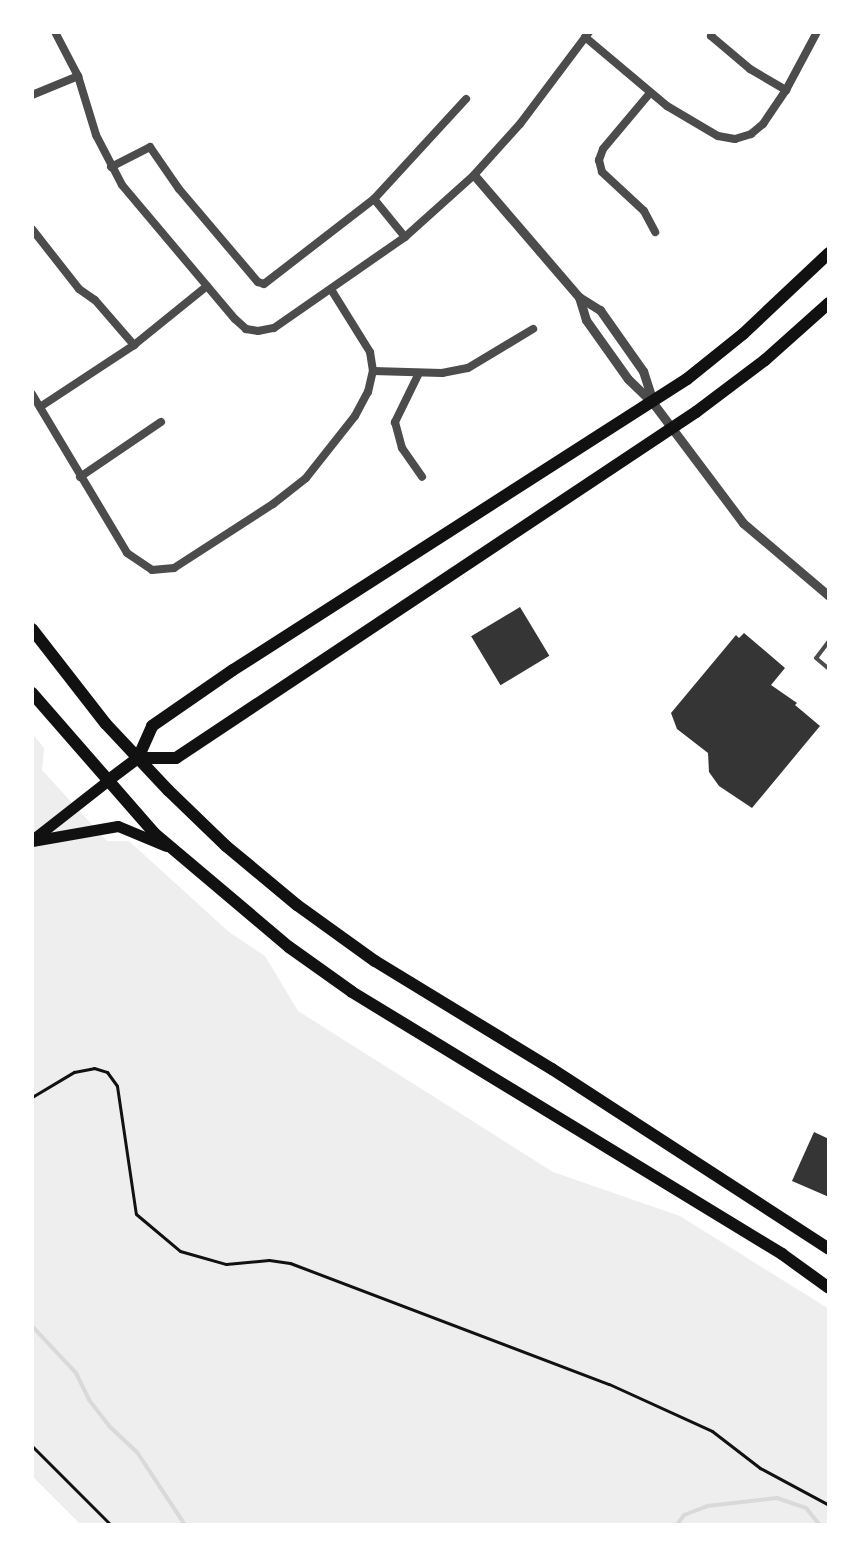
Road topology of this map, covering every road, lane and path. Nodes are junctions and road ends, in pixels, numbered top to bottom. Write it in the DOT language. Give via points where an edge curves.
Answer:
graph roads {
  1 [pos="55,32"];
  2 [pos="712,32"];
  3 [pos="817,32"];
  4 [pos="587,35"];
  5 [pos="78,76"];
  6 [pos="786,90"];
  7 [pos="650,93"];
  8 [pos="32,95"];
  9 [pos="466,99"];
  10 [pos="111,167"];
  11 [pos="474,175"];
  12 [pos="374,199"];
  13 [pos="32,229"];
  14 [pos="655,232"];
  15 [pos="405,237"];
  16 [pos="829,253"];
  17 [pos="207,286"];
  18 [pos="332,291"];
  19 [pos="579,297"];
  20 [pos="829,303"];
  21 [pos="533,329"];
  22 [pos="134,345"];
  23 [pos="373,371"];
  24 [pos="419,373"];
  25 [pos="32,394"];
  26 [pos="653,403"];
  27 [pos="40,407"];
  28 [pos="161,422"];
  29 [pos="672,429"];
  30 [pos="80,477"];
  31 [pos="422,477"];
  32 [pos="829,596"];
  33 [pos="32,629"];
  34 [pos="829,641"];
  35 [pos="829,669"];
  36 [pos="32,693"];
  37 [pos="138,758"];
  38 [pos="106,782"];
  39 [pos="32,840"];
  40 [pos="170,848"];
  41 [pos="32,1097"];
  42 [pos="829,1249"];
  43 [pos="829,1288"];
  44 [pos="32,1446"];
  45 [pos="829,1505"];
  46 [pos="111,1525"];
  1 -- 5 [label="street"];
  2 -- 6 [label="street" via="750,69"];
  3 -- 6 [label="street"];
  4 -- 7 [label="street"];
  4 -- 11 [label="street" via="554,83"];
  5 -- 8 [label="street"];
  5 -- 10 [label="street"];
  6 -- 7 [label="street" via="763,124 735,139 718,136"];
  7 -- 14 [label="street" via="599,160 602,172 644,211"];
  9 -- 12 [label="street"];
  10 -- 12 [label="street" via="150,147 179,189 264,284"];
  10 -- 17 [label="street"];
  11 -- 15 [label="street"];
  11 -- 19 [label="street"];
  12 -- 15 [label="street"];
  13 -- 22 [label="street" via="79,289"];
  15 -- 18 [label="street"];
  16 -- 26 [label="main road" via="743,334"];
  17 -- 18 [label="street" via="246,329 258,331 274,328"];
  17 -- 22 [label="street"];
  18 -- 23 [label="street" via="365,341"];
  19 -- 26 [label="street" via="586,320 628,379"];
  19 -- 26 [label="street" via="600,310 634,358"];
  20 -- 29 [label="main road" via="765,360"];
  21 -- 24 [label="street" via="468,368"];
  22 -- 27 [label="street"];
  23 -- 24 [label="street"];
  23 -- 30 [label="street" via="355,416 306,478 174,568 152,570 127,553"];
  24 -- 31 [label="street" via="395,422 402,448"];
  25 -- 27 [label="street"];
  26 -- 29 [label="street"];
  26 -- 37 [label="main road" via="233,670 149,729"];
  27 -- 30 [label="street"];
  28 -- 30 [label="street"];
  29 -- 32 [label="street" via="743,523"];
  29 -- 37 [label="main road" via="176,758"];
  33 -- 37 [label="main road"];
  34 -- 35 [label="lane" via="816,658"];
  36 -- 38 [label="main road"];
  37 -- 38 [label="main road"];
  37 -- 42 [label="main road" via="226,846 375,961"];
  38 -- 39 [label="main road"];
  38 -- 40 [label="main road"];
  39 -- 40 [label="main road" via="118,826"];
  40 -- 43 [label="main road" via="240,909 352,992 782,1254"];
  41 -- 45 [label="path" via="74,1072 107,1072 117,1086 136,1214 180,1251 226,1264 290,1263 594,1378 712,1431 760,1468"];
  44 -- 46 [label="path"];
}
